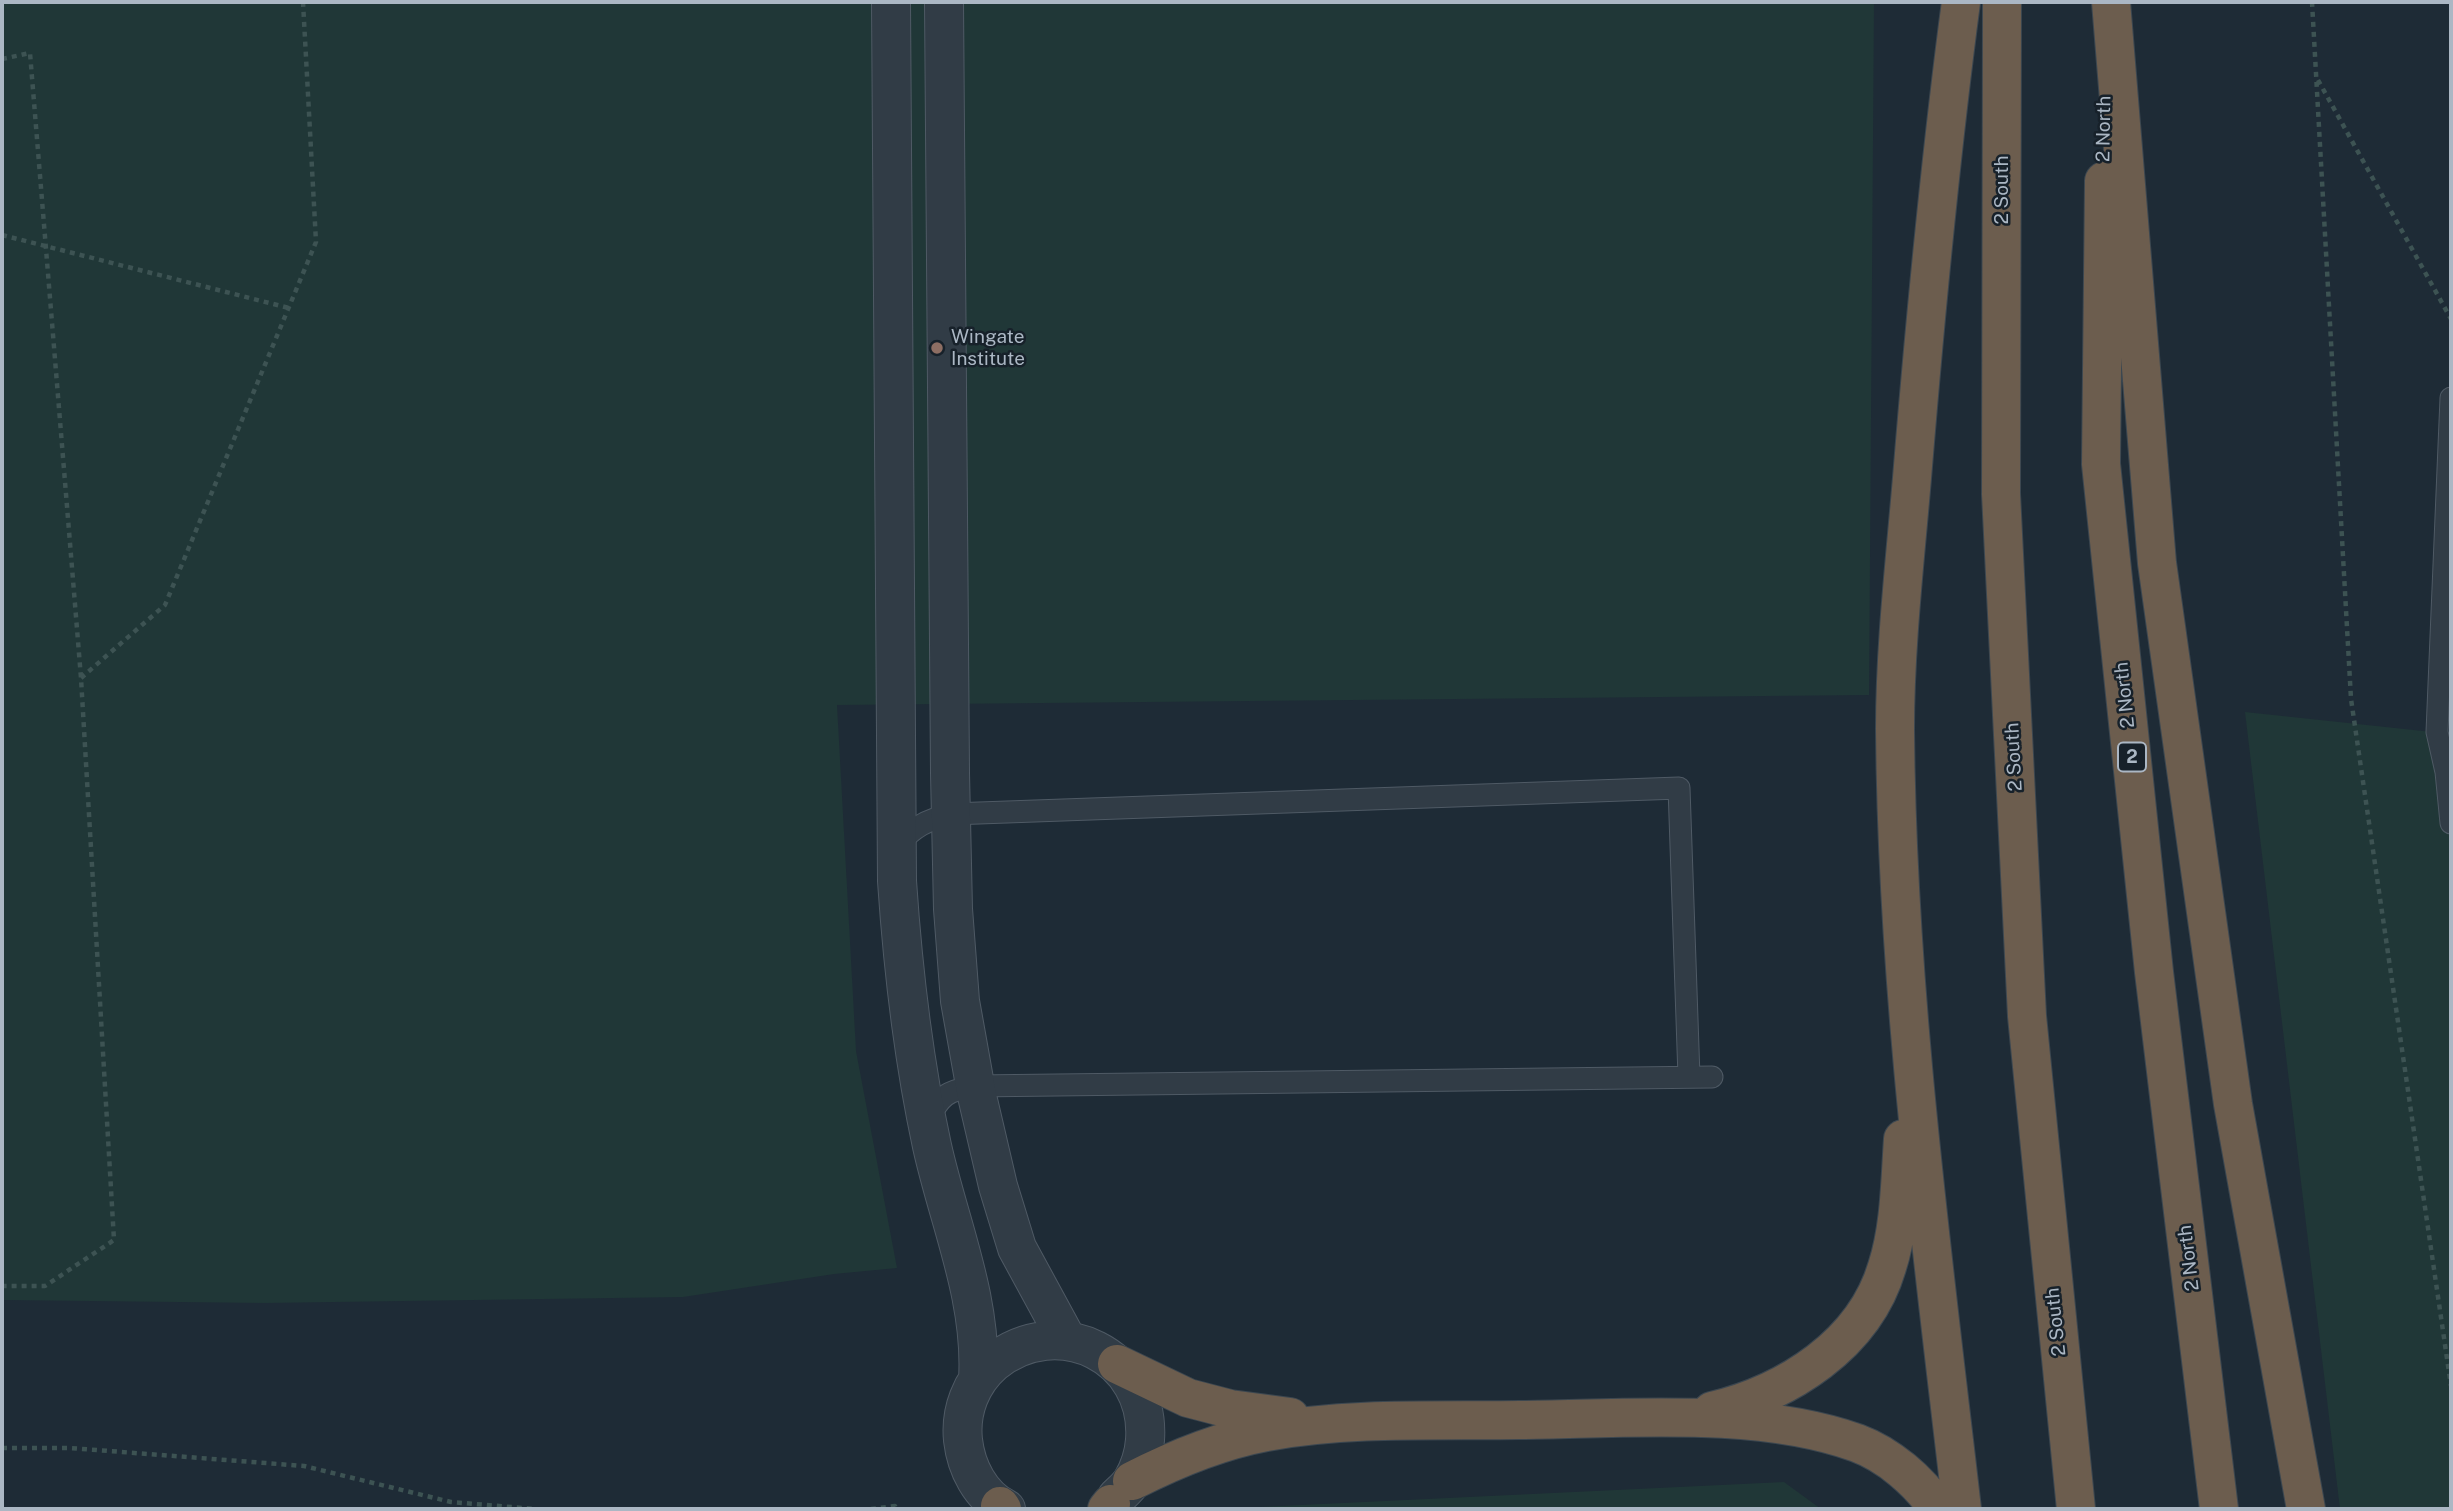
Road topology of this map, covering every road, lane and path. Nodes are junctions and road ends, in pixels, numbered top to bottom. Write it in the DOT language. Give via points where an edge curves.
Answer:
graph roads {
  1 [pos="303,2"];
  2 [pos="891,2"];
  3 [pos="944,2"];
  4 [pos="1961,2"];
  5 [pos="2003,2"];
  6 [pos="2106,2"];
  7 [pos="2111,2"];
  8 [pos="2312,2"];
  9 [pos="2,59"];
  10 [pos="2315,76"];
  11 [pos="2,236"];
  12 [pos="47,248"];
  13 [pos="289,308"];
  14 [pos="2451,319"];
  15 [pos="2451,398"];
  16 [pos="81,678"];
  17 [pos="951,814"];
  18 [pos="2451,823"];
  19 [pos="896,846"];
  20 [pos="1911,1060"];
  21 [pos="1689,1077"];
  22 [pos="1713,1077"];
  23 [pos="975,1086"];
  24 [pos="927,1121"];
  25 [pos="2,1286"];
  26 [pos="1067,1340"];
  27 [pos="1117,1364"];
  28 [pos="978,1380"];
  29 [pos="2451,1386"];
  30 [pos="1681,1419"];
  31 [pos="1338,1422"];
  32 [pos="2,1448"];
  33 [pos="1113,1501"];
  34 [pos="1003,1508"];
  35 [pos="535,1509"];
  36 [pos="871,1509"];
  37 [pos="896,1509"];
  38 [pos="1937,1509"];
  39 [pos="1962,1509"];
  40 [pos="2076,1509"];
  41 [pos="2219,1509"];
  42 [pos="2306,1509"];
  1 -- 13 [label="path" via="316,242"];
  2 -- 19 [label="street"];
  3 -- 17 [label="street"];
  4 -- 20 [label="highway" via="1928,275 1895,725"];
  5 -- 40 [label="highway, 2 South" via="2001,494 2026,1003"];
  6 -- 41 [label="highway, 2 North / 2" via="2101,464 2154,972"];
  7 -- 42 [label="highway" via="2157,563 2233,1104"];
  8 -- 10 [label="path"];
  9 -- 12 [label="path" via="30,53"];
  10 -- 14 [label="path"];
  10 -- 29 [label="path" via="2351,699"];
  11 -- 12 [label="path"];
  12 -- 13 [label="path"];
  12 -- 16 [label="path"];
  13 -- 16 [label="path" via="165,605"];
  15 -- 18 [label="lane" via="2437,732"];
  16 -- 25 [label="path" via="114,1240 45,1286"];
  17 -- 19 [label="lane" via="918,825"];
  17 -- 21 [label="lane" via="1679,788"];
  17 -- 23 [label="street" via="960,1001"];
  19 -- 24 [label="street" via="909,1017"];
  20 -- 30 [label="highway" via="1887,1268 1852,1332 1810,1370 1773,1391"];
  20 -- 39 [label="highway"];
  21 -- 22 [label="lane"];
  21 -- 23 [label="lane"];
  23 -- 24 [label="lane" via="952,1090 937,1103"];
  23 -- 26 [label="street" via="1017,1248"];
  24 -- 28 [label="street" via="972,1297 979,1335"];
  26 -- 27 [label="street" via="1096,1349"];
  26 -- 28 [label="street" via="1037,1341 1007,1352"];
  27 -- 31 [label="highway" via="1209,1404"];
  27 -- 33 [label="street" via="1138,1392 1146,1422 1144,1453"];
  28 -- 34 [label="street" via="968,1397 962,1427 965,1458 979,1485"];
  30 -- 31 [label="highway"];
  30 -- 38 [label="highway" via="1774,1423 1859,1444 1899,1467"];
  31 -- 33 [label="highway" via="1221,1442 1173,1460"];
  32 -- 35 [label="path" via="70,1448 303,1465 452,1502"];
  36 -- 37 [label="path"];
}
